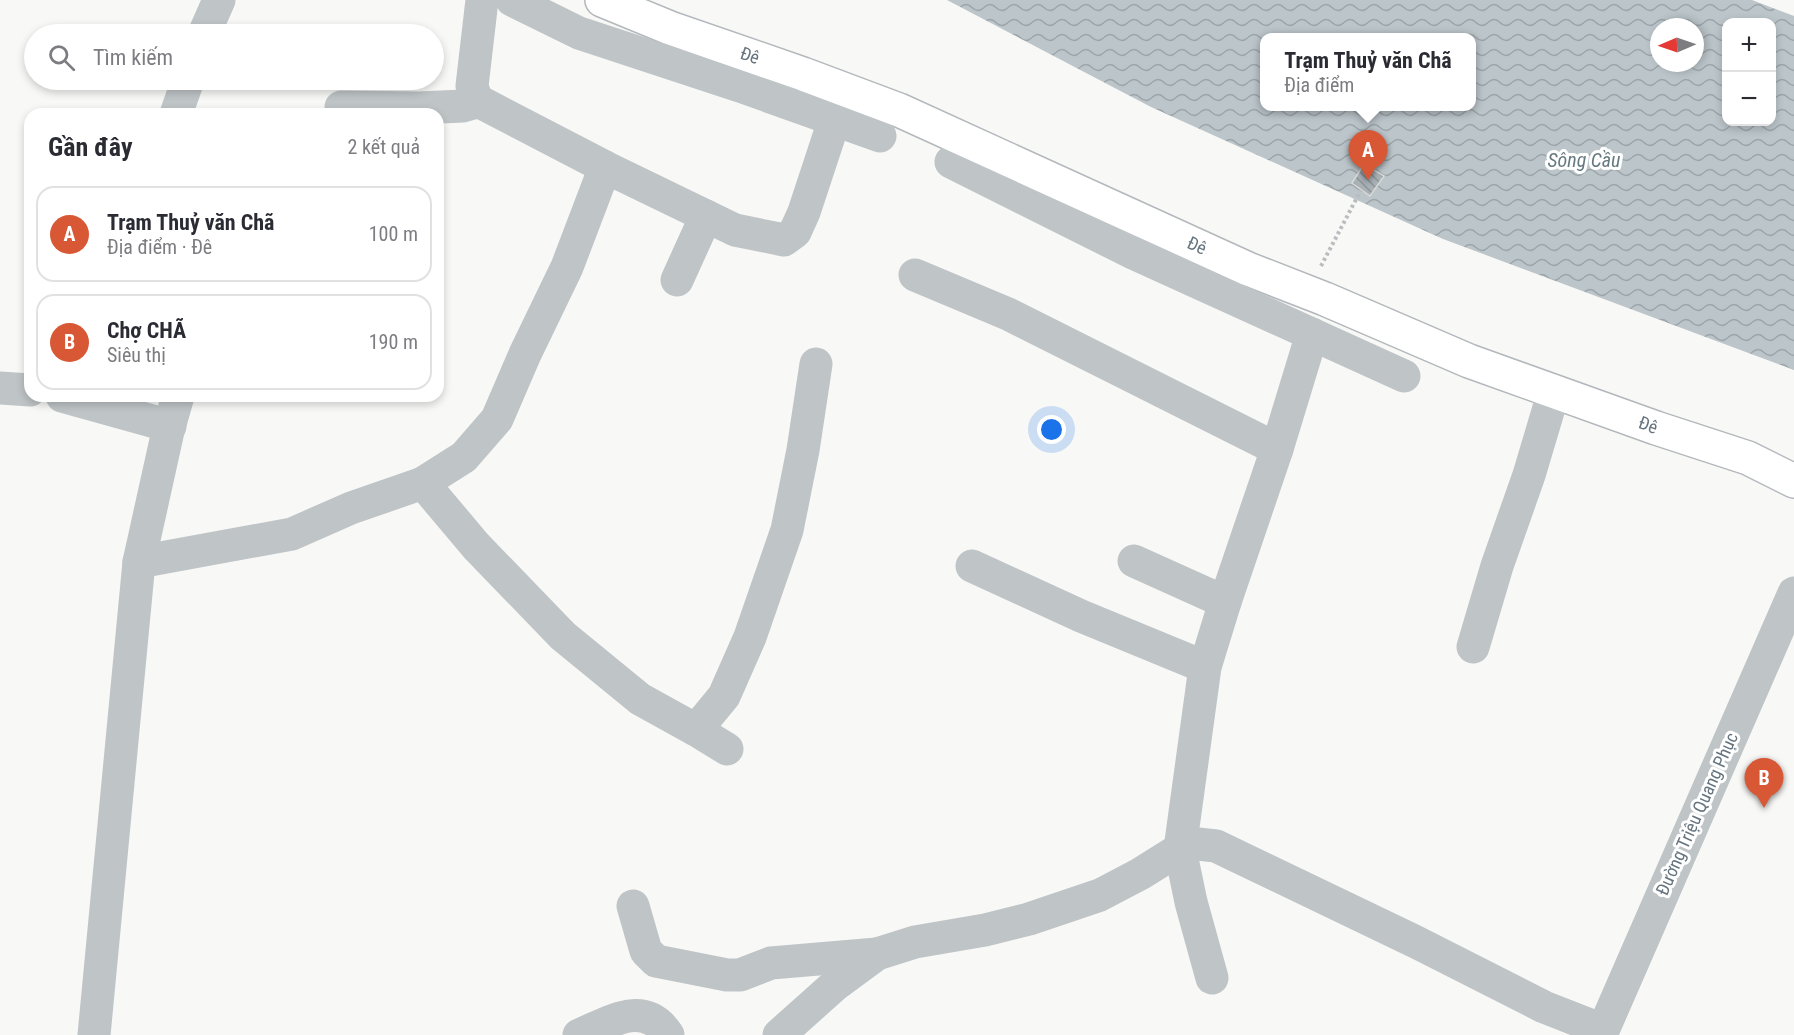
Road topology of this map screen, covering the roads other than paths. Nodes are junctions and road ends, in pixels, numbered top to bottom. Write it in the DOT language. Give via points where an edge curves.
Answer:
graph roads {
  1 [pos="219,0"];
  2 [pos="482,0"];
  3 [pos="512,0"];
  4 [pos="602,0"];
  5 [pos="208,24"];
  6 [pos="184,90"];
  7 [pos="477,102"];
  8 [pos="341,107"];
  9 [pos="178,108"];
  10 [pos="834,121"];
  11 [pos="880,136"];
  12 [pos="951,162"];
  13 [pos="605,167"];
  14 [pos="706,216"];
  15 [pos="915,275"];
  16 [pos="677,280"];
  17 [pos="1312,334"];
  18 [pos="816,364"];
  19 [pos="1404,376"];
  20 [pos="0,388"];
  21 [pos="24,390"];
  22 [pos="1554,391"];
  23 [pos="107,402"];
  24 [pos="174,411"];
  25 [pos="1277,449"];
  26 [pos="1794,481"];
  27 [pos="423,483"];
  28 [pos="1134,561"];
  29 [pos="139,562"];
  30 [pos="972,566"];
  31 [pos="1794,593"];
  32 [pos="1225,602"];
  33 [pos="1473,647"];
  34 [pos="1205,667"];
  35 [pos="696,730"];
  36 [pos="727,749"];
  37 [pos="1180,849"];
  38 [pos="633,906"];
  39 [pos="877,954"];
  40 [pos="1212,978"];
  41 [pos="1602,1033"];
  42 [pos="94,1035"];
  43 [pos="579,1035"];
  44 [pos="668,1035"];
  45 [pos="779,1035"];
  1 -- 5 [label="street"];
  2 -- 7 [label="street" via="472,86"];
  3 -- 10 [label="street" via="579,33"];
  4 -- 22 [label="main road, Đê" via="899,110 1248,269 1469,361"];
  6 -- 9 [label="street"];
  7 -- 8 [label="street" via="419,108"];
  7 -- 13 [label="street"];
  10 -- 11 [label="street"];
  10 -- 14 [label="street" via="795,232 784,240 735,230"];
  12 -- 17 [label="street" via="1133,253"];
  13 -- 14 [label="street"];
  13 -- 27 [label="street" via="567,267 497,419 464,457"];
  14 -- 16 [label="street"];
  15 -- 25 [label="street" via="1008,314"];
  17 -- 19 [label="street"];
  17 -- 25 [label="street"];
  18 -- 35 [label="street" via="787,530 750,637 724,696"];
  20 -- 21 [label="street"];
  22 -- 26 [label="main road, Đê" via="1748,458"];
  22 -- 33 [label="street"];
  23 -- 24 [label="street"];
  24 -- 29 [label="street"];
  25 -- 32 [label="street"];
  27 -- 29 [label="street" via="292,534"];
  27 -- 35 [label="street" via="476,546 563,636 640,699"];
  28 -- 32 [label="street"];
  29 -- 42 [label="street"];
  30 -- 34 [label="street"];
  31 -- 41 [label="street, Đường Triệu Quang Phục"];
  32 -- 34 [label="street"];
  34 -- 37 [label="street"];
  35 -- 36 [label="street"];
  37 -- 39 [label="street" via="1100,895 1029,919 915,942"];
  37 -- 40 [label="street"];
  37 -- 41 [label="street" via="1198,844 1216,846"];
  38 -- 39 [label="street" via="645,951 656,961 666,963 740,975 771,963"];
  39 -- 45 [label="street"];
  43 -- 44 [label="street" via="628,1015 648,1017"];
}
